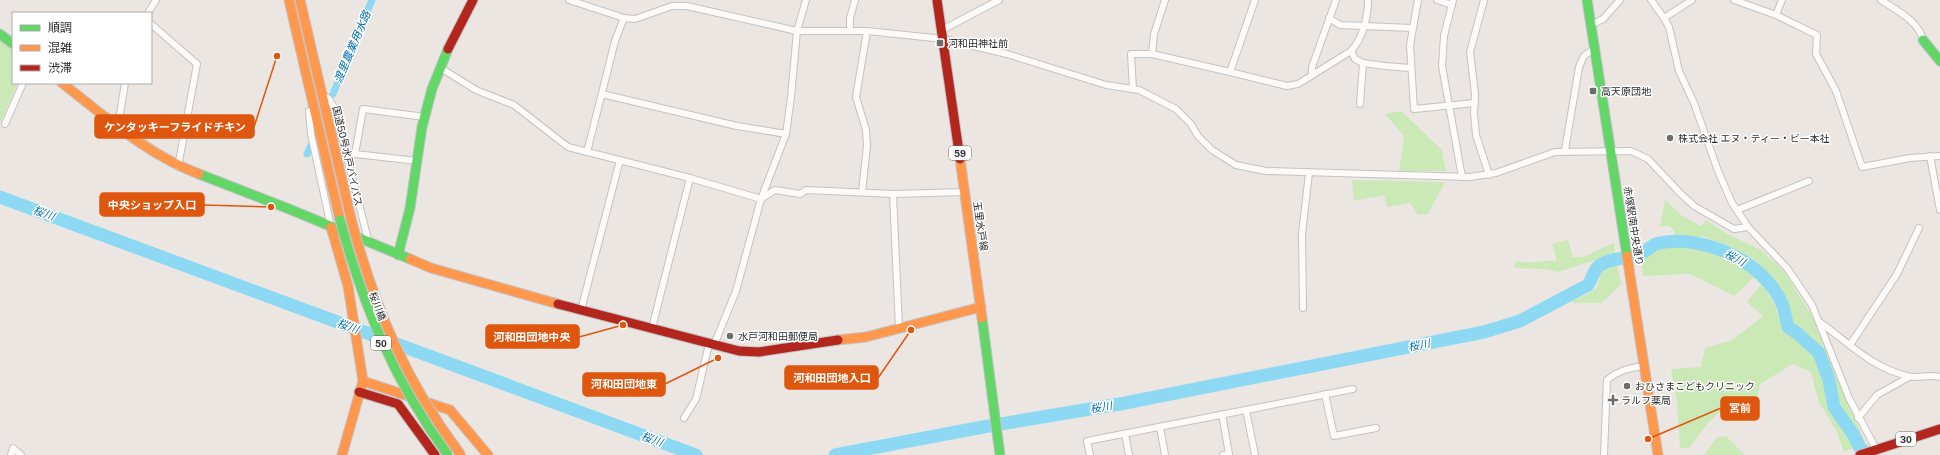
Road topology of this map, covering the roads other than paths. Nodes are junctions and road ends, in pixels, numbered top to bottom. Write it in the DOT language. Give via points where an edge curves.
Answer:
graph roads {
  1 [pos="156,0"];
  2 [pos="289,0"];
  3 [pos="300,0"];
  4 [pos="473,0"];
  5 [pos="569,0"];
  6 [pos="806,0"];
  7 [pos="854,0"];
  8 [pos="937,0"];
  9 [pos="999,0"];
  10 [pos="1165,0"];
  11 [pos="1256,0"];
  12 [pos="1336,0"];
  13 [pos="1368,0"];
  14 [pos="1418,0"];
  15 [pos="1437,0"];
  16 [pos="1484,0"];
  17 [pos="1587,0"];
  18 [pos="1620,0"];
  19 [pos="1651,0"];
  20 [pos="1692,0"];
  21 [pos="1734,0"];
  22 [pos="1782,0"];
  23 [pos="1881,0"];
  24 [pos="1452,2"];
  25 [pos="149,12"];
  26 [pos="1776,15"];
  27 [pos="624,18"];
  28 [pos="1329,18"];
  29 [pos="1664,18"];
  30 [pos="152,25"];
  31 [pos="1591,25"];
  32 [pos="1363,27"];
  33 [pos="1412,28"];
  34 [pos="797,31"];
  35 [pos="850,31"];
  36 [pos="867,31"];
  37 [pos="0,34"];
  38 [pos="943,34"];
  39 [pos="1923,40"];
  40 [pos="12,43"];
  41 [pos="1595,48"];
  42 [pos="1351,51"];
  43 [pos="1152,54"];
  44 [pos="1940,61"];
  45 [pos="1364,63"];
  46 [pos="439,67"];
  47 [pos="1410,68"];
  48 [pos="1230,72"];
  49 [pos="1312,75"];
  50 [pos="23,84"];
  51 [pos="63,84"];
  52 [pos="125,84"];
  53 [pos="1133,88"];
  54 [pos="602,94"];
  55 [pos="312,96"];
  56 [pos="323,97"];
  57 [pos="1475,103"];
  58 [pos="1360,104"];
  59 [pos="1450,105"];
  60 [pos="425,117"];
  61 [pos="4,124"];
  62 [pos="118,126"];
  63 [pos="786,134"];
  64 [pos="1565,150"];
  65 [pos="1610,150"];
  66 [pos="587,152"];
  67 [pos="1930,156"];
  68 [pos="1940,156"];
  69 [pos="620,160"];
  70 [pos="418,161"];
  71 [pos="178,167"];
  72 [pos="1309,173"];
  73 [pos="1488,175"];
  74 [pos="1462,177"];
  75 [pos="690,178"];
  76 [pos="1809,181"];
  77 [pos="862,192"];
  78 [pos="965,192"];
  79 [pos="893,194"];
  80 [pos="761,199"];
  81 [pos="1737,210"];
  82 [pos="1940,210"];
  83 [pos="352,223"];
  84 [pos="332,227"];
  85 [pos="1748,227"];
  86 [pos="1919,228"];
  87 [pos="369,243"];
  88 [pos="398,255"];
  89 [pos="981,307"];
  90 [pos="1303,308"];
  91 [pos="581,310"];
  92 [pos="1821,323"];
  93 [pos="652,328"];
  94 [pos="899,328"];
  95 [pos="711,344"];
  96 [pos="1850,345"];
  97 [pos="1644,366"];
  98 [pos="1909,377"];
  99 [pos="1940,377"];
  100 [pos="363,381"];
  101 [pos="1353,389"];
  102 [pos="359,392"];
  103 [pos="1325,394"];
  104 [pos="1246,410"];
  105 [pos="1222,414"];
  106 [pos="684,418"];
  107 [pos="1858,418"];
  108 [pos="1160,427"];
  109 [pos="1376,428"];
  110 [pos="1940,429"];
  111 [pos="1125,434"];
  112 [pos="1874,450"];
  113 [pos="12,455"];
  114 [pos="21,455"];
  115 [pos="342,455"];
  116 [pos="435,455"];
  117 [pos="448,455"];
  118 [pos="461,455"];
  119 [pos="488,455"];
  120 [pos="1000,455"];
  121 [pos="1090,455"];
  122 [pos="1129,455"];
  123 [pos="1165,455"];
  124 [pos="1223,455"];
  125 [pos="1255,455"];
  126 [pos="1604,455"];
  127 [pos="1658,455"];
  128 [pos="1860,455"];
  1 -- 25 [label="street"];
  2 -- 55 [label="main road, 50"];
  3 -- 56 [label="main road, 国道50号水戸バイパス / 50"];
  4 -- 46 [label="main road"];
  5 -- 27 [label="street"];
  6 -- 34 [label="street"];
  7 -- 35 [label="street"];
  8 -- 38 [label="main road, 玉里水戸線 / 59"];
  9 -- 38 [label="street"];
  10 -- 43 [label="street" via="1154,34"];
  11 -- 48 [label="street"];
  12 -- 28 [label="street"];
  13 -- 32 [label="street" via="1368,15"];
  14 -- 33 [label="street"];
  15 -- 24 [label="street"];
  16 -- 57 [label="street" via="1470,52"];
  17 -- 31 [label="main road, 赤塚駅南中央通り"];
  18 -- 31 [label="street" via="1603,18"];
  19 -- 29 [label="street"];
  20 -- 29 [label="street"];
  21 -- 26 [label="street"];
  22 -- 26 [label="street"];
  23 -- 39 [label="street" via="1914,23"];
  24 -- 59 [label="street" via="1442,52 1442,66"];
  26 -- 67 [label="street" via="1817,35 1816,54 1836,91 1862,167"];
  27 -- 34 [label="street" via="635,19 672,6 687,6"];
  27 -- 54 [label="street" via="615,41"];
  28 -- 32 [label="street" via="1340,25"];
  28 -- 49 [label="street" via="1312,67"];
  29 -- 81 [label="street" via="1669,27 1679,71 1721,178"];
  30 -- 71 [label="street" via="197,64"];
  31 -- 41 [label="main road, 赤塚駅南中央通り"];
  32 -- 33 [label="street"];
  32 -- 42 [label="street" via="1360,38"];
  33 -- 47 [label="street"];
  34 -- 35 [label="street"];
  34 -- 63 [label="street"];
  35 -- 36 [label="street"];
  36 -- 38 [label="street"];
  36 -- 77 [label="street" via="856,97 866,130 867,146"];
  37 -- 40 [label="main road"];
  38 -- 53 [label="street" via="1106,85"];
  38 -- 78 [label="main road, 玉里水戸線 / 59"];
  39 -- 44 [label="main road"];
  41 -- 64 [label="street" via="1584,56 1579,67"];
  41 -- 65 [label="main road, 赤塚駅南中央通り"];
  42 -- 45 [label="street" via="1355,59"];
  42 -- 49 [label="street"];
  43 -- 48 [label="street"];
  43 -- 53 [label="street" via="1131,54"];
  45 -- 47 [label="street"];
  45 -- 58 [label="street"];
  46 -- 60 [label="main road"];
  46 -- 66 [label="street" via="476,90 514,105 568,147"];
  47 -- 59 [label="street" via="1414,109"];
  48 -- 49 [label="street" via="1287,86 1298,84"];
  50 -- 61 [label="street"];
  51 -- 62 [label="main road"];
  52 -- 62 [label="street"];
  53 -- 72 [label="street" via="1176,109 1191,124 1203,143 1236,165 1266,171"];
  54 -- 63 [label="street" via="736,126"];
  54 -- 66 [label="street"];
  55 -- 84 [label="street" via="307,102 311,134"];
  55 -- 117 [label="main road, 桜川橋 / 50, bridge" via="340,220 378,338 412,402"];
  56 -- 83 [label="main road, 国道50号水戸バイパス / 50"];
  56 -- 87 [label="street" via="328,98 334,107"];
  57 -- 59 [label="street"];
  57 -- 73 [label="street" via="1476,135"];
  59 -- 74 [label="street"];
  60 -- 70 [label="main road"];
  60 -- 70 [label="street" via="363,109 354,154"];
  62 -- 71 [label="main road" via="148,150"];
  63 -- 80 [label="street"];
  64 -- 65 [label="street"];
  64 -- 73 [label="street"];
  65 -- 85 [label="street" via="1631,151 1642,155 1694,206 1734,229"];
  65 -- 97 [label="main road, 赤塚駅南中央通り"];
  66 -- 69 [label="street"];
  67 -- 68 [label="street"];
  67 -- 82 [label="street"];
  69 -- 75 [label="street"];
  69 -- 91 [label="street"];
  70 -- 88 [label="main road" via="406,229"];
  71 -- 84 [label="main road"];
  72 -- 74 [label="street"];
  72 -- 90 [label="street" via="1302,234"];
  73 -- 74 [label="street"];
  75 -- 80 [label="street"];
  75 -- 93 [label="street"];
  76 -- 81 [label="street"];
  77 -- 79 [label="street"];
  77 -- 80 [label="street" via="806,190 800,194 775,190"];
  78 -- 79 [label="street"];
  78 -- 89 [label="main road, 玉里水戸線 / 59"];
  79 -- 94 [label="street"];
  80 -- 95 [label="street" via="736,291"];
  81 -- 85 [label="street"];
  83 -- 118 [label="main road, 桜川橋 / 50, bridge" via="365,270 389,337 427,408"];
  84 -- 87 [label="main road"];
  84 -- 100 [label="main road" via="348,286"];
  85 -- 92 [label="street" via="1796,280"];
  86 -- 96 [label="street" via="1897,274"];
  87 -- 88 [label="main road"];
  88 -- 91 [label="main road" via="450,275"];
  89 -- 94 [label="main road"];
  89 -- 120 [label="main road, 玉里水戸線 / 59"];
  91 -- 93 [label="main road"];
  92 -- 96 [label="street"];
  92 -- 107 [label="street"];
  93 -- 95 [label="main road"];
  94 -- 95 [label="main road" via="861,338 759,352 739,351"];
  95 -- 106 [label="street" via="696,399"];
  96 -- 98 [label="street" via="1868,360"];
  97 -- 126 [label="street" via="1624,369 1607,380"];
  97 -- 127 [label="main road, 赤塚駅南中央通り"];
  98 -- 99 [label="street"];
  98 -- 107 [label="street" via="1877,395"];
  100 -- 102 [label="main road"];
  100 -- 119 [label="main road" via="450,410"];
  101 -- 103 [label="street"];
  102 -- 115 [label="main road"];
  102 -- 116 [label="main road" via="398,404"];
  103 -- 104 [label="street"];
  103 -- 109 [label="street" via="1334,436"];
  104 -- 105 [label="street"];
  104 -- 125 [label="street"];
  105 -- 108 [label="street"];
  105 -- 124 [label="street" via="1229,454"];
  107 -- 112 [label="street"];
  108 -- 111 [label="street"];
  108 -- 123 [label="street"];
  110 -- 112 [label="main road, 30"];
  111 -- 121 [label="street" via="1087,441"];
  111 -- 122 [label="street"];
  112 -- 128 [label="main road, 30"];
  113 -- 114 [label="street" via="13,448"];
}
